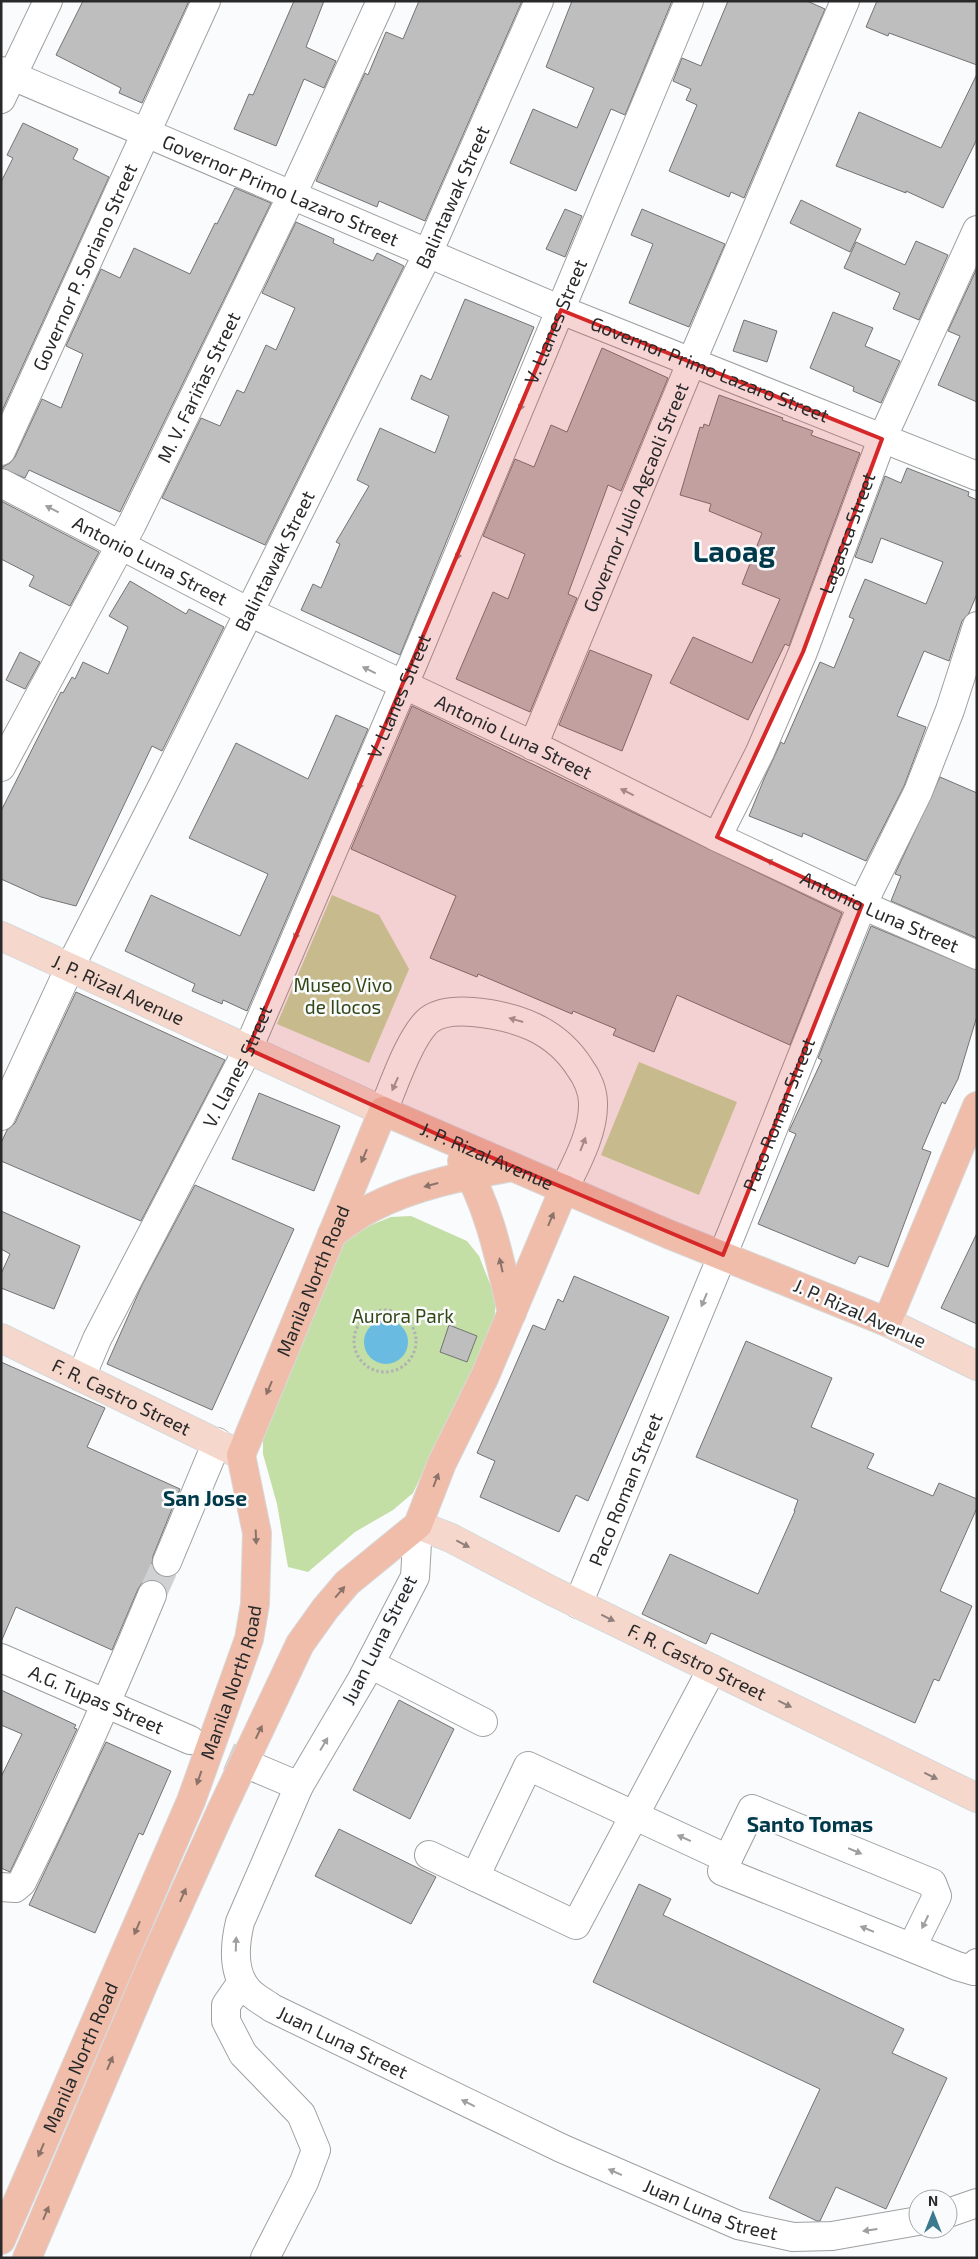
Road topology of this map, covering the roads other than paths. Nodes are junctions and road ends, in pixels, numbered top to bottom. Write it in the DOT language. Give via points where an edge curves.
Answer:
graph roads {
  1 [pos="48,1"];
  2 [pos="206,1"];
  3 [pos="381,1"];
  4 [pos="539,1"];
  5 [pos="689,1"];
  6 [pos="845,1"];
  7 [pos="5,82"];
  8 [pos="147,133"];
  9 [pos="292,195"];
  10 [pos="977,230"];
  11 [pos="428,252"];
  12 [pos="561,310"];
  13 [pos="691,363"];
  14 [pos="882,439"];
  15 [pos="1,451"];
  16 [pos="977,476"];
  17 [pos="1,483"];
  18 [pos="122,545"];
  19 [pos="249,612"];
  20 [pos="977,626"];
  21 [pos="403,686"];
  22 [pos="533,746"];
  23 [pos="1,767"];
  24 [pos="718,837"];
  25 [pos="862,905"];
  26 [pos="1,936"];
  27 [pos="977,955"];
  28 [pos="70,967"];
  29 [pos="248,1050"];
  30 [pos="977,1106"];
  31 [pos="383,1111"];
  32 [pos="1,1116"];
  33 [pos="450,1140"];
  34 [pos="512,1167"];
  35 [pos="470,1175"];
  36 [pos="564,1189"];
  37 [pos="332,1234"];
  38 [pos="723,1255"];
  39 [pos="512,1313"];
  40 [pos="887,1322"];
  41 [pos="1,1338"];
  42 [pos="977,1366"];
  43 [pos="81,1377"];
  44 [pos="217,1442"];
  45 [pos="241,1455"];
  46 [pos="418,1525"];
  47 [pos="167,1562"];
  48 [pos="152,1595"];
  49 [pos="578,1604"];
  50 [pos="1,1658"];
  51 [pos="370,1664"];
  52 [pos="712,1669"];
  53 [pos="106,1705"];
  54 [pos="483,1722"];
  55 [pos="190,1740"];
  56 [pos="249,1765"];
  57 [pos="299,1786"];
  58 [pos="977,1798"];
  59 [pos="635,1816"];
  60 [pos="429,1855"];
  61 [pos="728,1859"];
  62 [pos="475,1877"];
  63 [pos="1,1887"];
  64 [pos="912,1947"];
  65 [pos="977,1963"];
  66 [pos="242,1982"];
  67 [pos="977,2203"];
  68 [pos="958,2210"];
  69 [pos="908,2223"];
  70 [pos="1,2240"];
  71 [pos="27,2258"];
  72 [pos="265,2258"];
  1 -- 7 [label="street"];
  2 -- 8 [label="street, Governor P. Soriano Street"];
  3 -- 9 [label="street, M. V. Fariñas Street"];
  4 -- 11 [label="street, Balintawak Street"];
  5 -- 12 [label="street, V. Llanes Street"];
  6 -- 13 [label="street, Governor Julio Agcaoli Street"];
  7 -- 8 [label="street, Governor Primo Lazaro Street"];
  8 -- 9 [label="street, Governor Primo Lazaro Street"];
  8 -- 15 [label="street, Governor P. Soriano Street"];
  9 -- 11 [label="street, Governor Primo Lazaro Street"];
  9 -- 18 [label="street, M. V. Fariñas Street"];
  10 -- 14 [label="street, Lagasca Street"];
  11 -- 12 [label="street, Governor Primo Lazaro Street"];
  11 -- 19 [label="street, Balintawak Street"];
  12 -- 13 [label="street, Governor Primo Lazaro Street"];
  12 -- 21 [label="street, V. Llanes Street, one-way"];
  13 -- 14 [label="street, Governor Primo Lazaro Street"];
  13 -- 22 [label="street, Governor Julio Agcaoli Street"];
  14 -- 16 [label="street, Governor Primo Lazaro Street"];
  14 -- 24 [label="street, Lagasca Street" via="803,652 760,752"];
  18 -- 17 [label="street, Antonio Luna Street, one-way"];
  18 -- 19 [label="street, Antonio Luna Street"];
  18 -- 23 [label="street, M. V. Fariñas Street"];
  21 -- 19 [label="street, Antonio Luna Street, one-way"];
  19 -- 28 [label="street, Balintawak Street"];
  20 -- 25 [label="street, Paco Roman Street" via="950,710 918,792"];
  21 -- 22 [label="street, Antonio Luna Street"];
  21 -- 29 [label="street, V. Llanes Street, one-way"];
  24 -- 22 [label="street, Antonio Luna Street, one-way"];
  25 -- 24 [label="street, Antonio Luna Street, one-way"];
  25 -- 27 [label="street, Antonio Luna Street"];
  25 -- 38 [label="street, Paco Roman Street"];
  26 -- 28 [label="main road, J. P. Rizal Avenue"];
  28 -- 29 [label="main road, J. P. Rizal Avenue"];
  28 -- 32 [label="street, Balintawak Street"];
  29 -- 31 [label="main road, J. P. Rizal Avenue"];
  29 -- 43 [label="street, V. Llanes Street" via="97,1338"];
  30 -- 40 [label="highway"];
  31 -- 33 [label="highway, J. P. Rizal Avenue"];
  36 -- 31 [label="street, one-way" via="590,1128 593,1102 586,1077 569,1050 525,1022 498,1015 462,1012 430,1020 417,1034"];
  31 -- 37 [label="highway, Manila North Road, one-way"];
  33 -- 34 [label="highway, J. P. Rizal Avenue"];
  33 -- 35 [label="highway"];
  34 -- 35 [label="highway"];
  34 -- 36 [label="highway, J. P. Rizal Avenue"];
  35 -- 37 [label="highway, one-way" via="406,1192 369,1208"];
  39 -- 35 [label="highway, one-way" via="496,1239"];
  36 -- 38 [label="highway, J. P. Rizal Avenue"];
  39 -- 36 [label="highway, Manila North Road, one-way"];
  37 -- 45 [label="highway, Manila North Road, one-way"];
  38 -- 40 [label="highway, J. P. Rizal Avenue"];
  38 -- 49 [label="street, Paco Roman Street, one-way"];
  46 -- 39 [label="highway, Manila North Road, one-way" via="442,1463"];
  40 -- 42 [label="main road, J. P. Rizal Avenue"];
  41 -- 43 [label="main road, F. R. Castro Street"];
  43 -- 44 [label="main road, F. R. Castro Street"];
  44 -- 45 [label="main road, F. R. Castro Street"];
  44 -- 47 [label="street"];
  45 -- 70 [label="highway, Manila North Road, one-way" via="257,1533 255,1604 249,1638 191,1801"];
  46 -- 49 [label="main road, F. R. Castro Street, one-way" via="451,1538"];
  46 -- 51 [label="street, Juan Luna Street" via="415,1577"];
  71 -- 46 [label="highway, Manila North Road, one-way" via="149,1971 300,1644 347,1583"];
  48 -- 53 [label="street"];
  49 -- 52 [label="main road, F. R. Castro Street, one-way"];
  50 -- 53 [label="street, A.G. Tupas Street"];
  51 -- 54 [label="street"];
  57 -- 51 [label="street, Juan Luna Street, one-way"];
  52 -- 58 [label="main road, F. R. Castro Street, one-way"];
  52 -- 59 [label="street"];
  53 -- 55 [label="street, A.G. Tupas Street"];
  53 -- 63 [label="street" via="22,1882 14,1888"];
  56 -- 57 [label="street"];
  66 -- 57 [label="street, Juan Luna Street, one-way" via="236,1955 240,1922"];
  61 -- 59 [label="street, one-way"];
  59 -- 62 [label="street" via="576,1926"];
  59 -- 62 [label="street" via="528,1766"];
  60 -- 62 [label="street"];
  64 -- 61 [label="street, one-way" via="722,1871"];
  61 -- 64 [label="street, one-way" via="752,1808 932,1883 938,1896"];
  64 -- 65 [label="street" via="974,1971"];
  69 -- 66 [label="street, Juan Luna Street, one-way" via="832,2236 793,2237 738,2225 561,2148 272,2008"];
  66 -- 72 [label="street" via="226,2005 226,2021 242,2054 301,2114 316,2150 304,2182"];
  67 -- 68 [label="street"];
}
